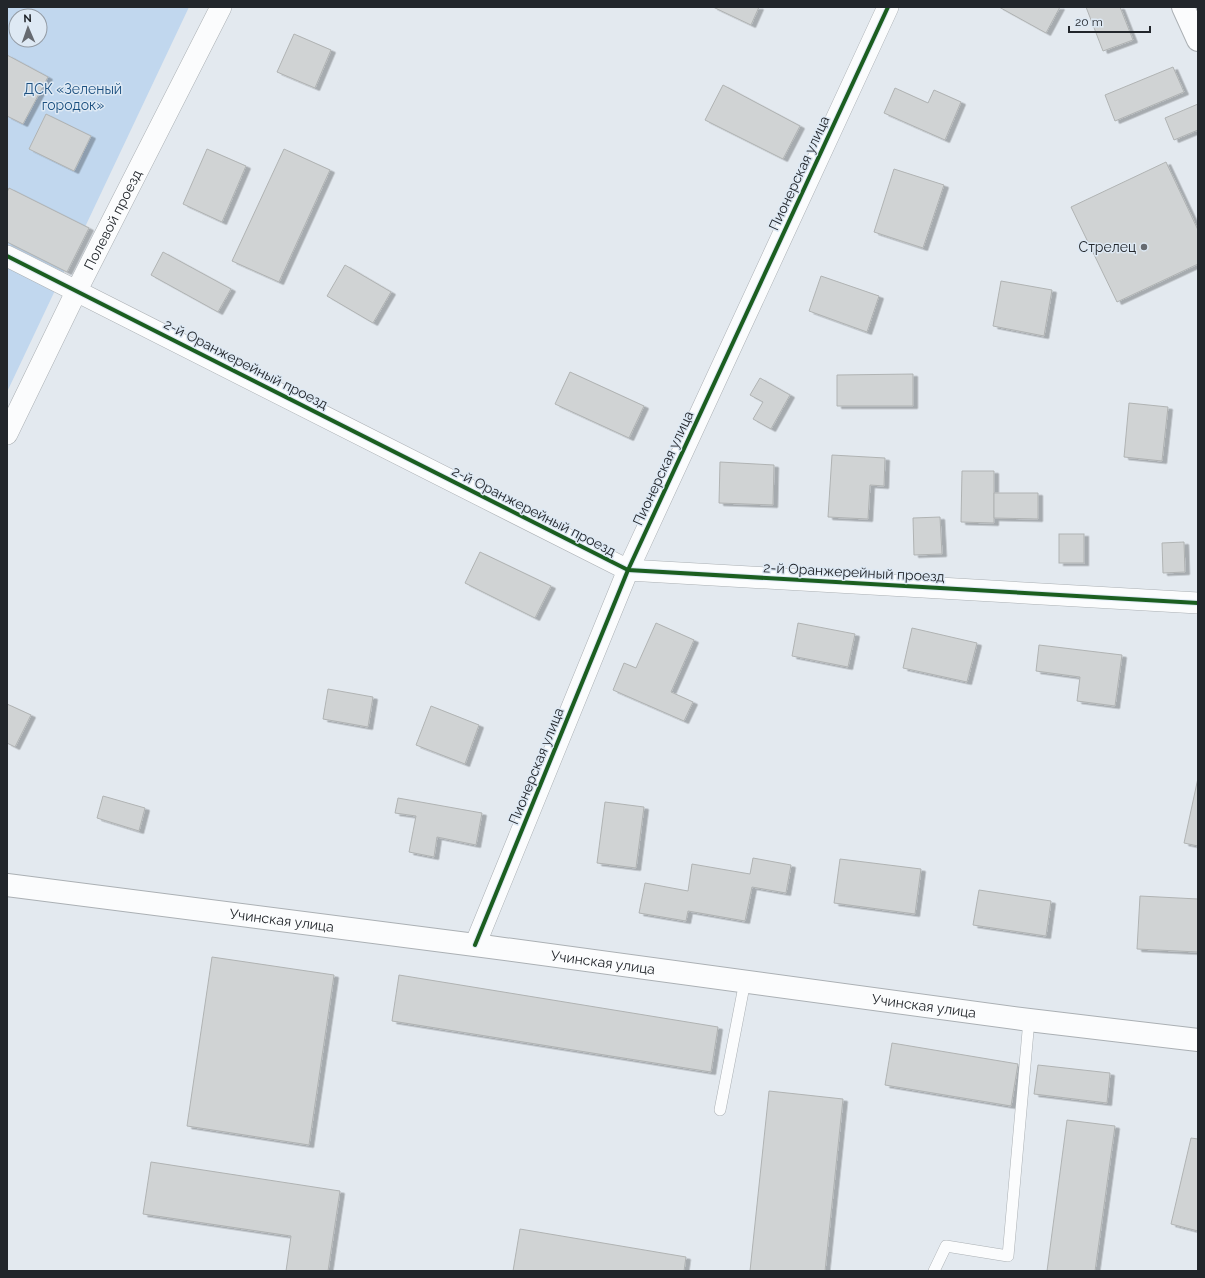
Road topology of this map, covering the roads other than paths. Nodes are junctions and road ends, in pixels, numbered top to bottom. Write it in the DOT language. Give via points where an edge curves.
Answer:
graph roads {
  1 [pos="222,7"];
  2 [pos="888,7"];
  3 [pos="1183,7"];
  4 [pos="1198,40"];
  5 [pos="7,256"];
  6 [pos="77,290"];
  7 [pos="7,434"];
  8 [pos="628,570"];
  9 [pos="1198,603"];
  10 [pos="7,885"];
  11 [pos="475,945"];
  12 [pos="745,981"];
  13 [pos="1029,1020"];
  14 [pos="1198,1040"];
  15 [pos="720,1110"];
  16 [pos="934,1271"];
  1 -- 6 [label="street, Полевой проезд"];
  2 -- 8 [label="street, Пионерская улица"];
  3 -- 4 [label="main road"];
  5 -- 6 [label="street, 2-й Оранжерейный проезд"];
  6 -- 7 [label="street, Полевой проезд"];
  6 -- 8 [label="street, 2-й Оранжерейный проезд"];
  8 -- 9 [label="street, 2-й Оранжерейный проезд"];
  8 -- 11 [label="street, Пионерская улица"];
  10 -- 11 [label="main road, Учинская улица"];
  11 -- 12 [label="main road, Учинская улица"];
  12 -- 13 [label="main road, Учинская улица"];
  12 -- 15 [label="lane"];
  13 -- 14 [label="main road, Учинская улица"];
  13 -- 16 [label="lane" via="1008,1256 946,1246"];
}
